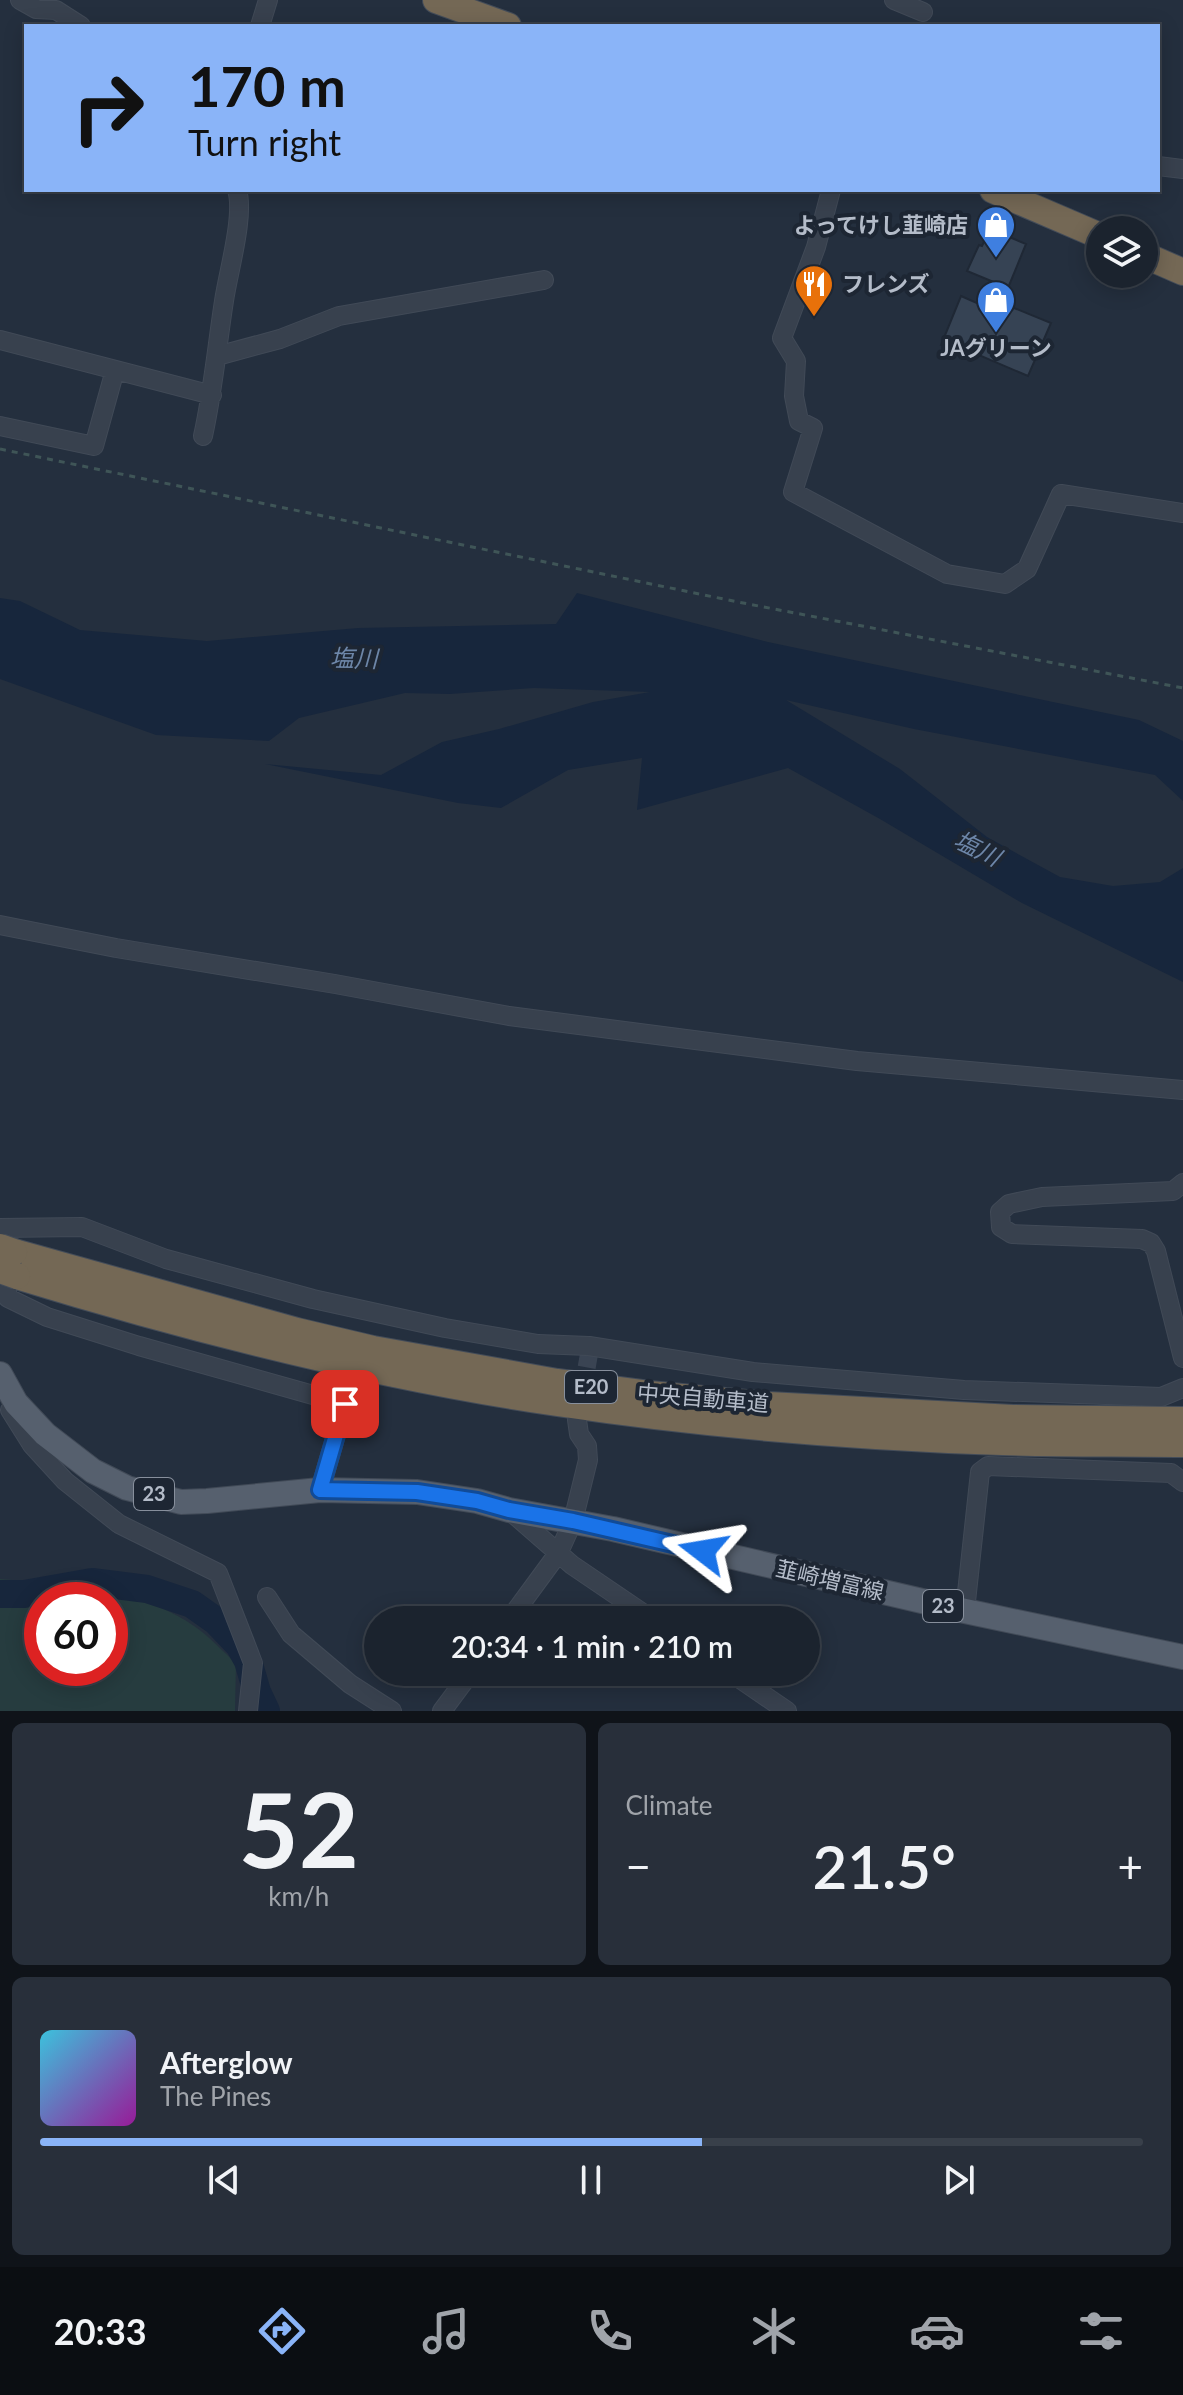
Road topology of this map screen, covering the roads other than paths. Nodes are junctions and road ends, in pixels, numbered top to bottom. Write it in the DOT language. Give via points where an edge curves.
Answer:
graph roads {
  1 [pos="20,0"];
  2 [pos="268,0"];
  3 [pos="894,0"];
  4 [pos="453,3"];
  5 [pos="923,13"];
  6 [pos="78,24"];
  7 [pos="261,24"];
  8 [pos="503,24"];
  9 [pos="1160,166"];
  10 [pos="1183,169"];
  11 [pos="237,192"];
  12 [pos="830,192"];
  13 [pos="998,192"];
  14 [pos="1086,230"];
  15 [pos="1158,261"];
  16 [pos="1183,272"];
  17 [pos="544,280"];
  18 [pos="0,340"];
  19 [pos="217,356"];
  20 [pos="115,370"];
  21 [pos="212,395"];
  22 [pos="0,426"];
  23 [pos="203,436"];
  24 [pos="1183,513"];
  25 [pos="0,925"];
  26 [pos="1183,1090"];
  27 [pos="1183,1183"];
  28 [pos="0,1228"];
  29 [pos="6,1256"];
  30 [pos="1183,1358"];
  31 [pos="0,1374"];
  32 [pos="1183,1388"];
  33 [pos="16,1403"];
  34 [pos="577,1420"];
  35 [pos="1183,1420"];
  36 [pos="1183,1444"];
  37 [pos="1183,1482"];
  38 [pos="320,1490"];
  39 [pos="509,1510"];
  40 [pos="573,1521"];
  41 [pos="559,1552"];
  42 [pos="267,1597"];
  43 [pos="519,1606"];
  44 [pos="632,1606"];
  45 [pos="965,1611"];
  46 [pos="1183,1657"];
  47 [pos="461,1686"];
  48 [pos="750,1686"];
  49 [pos="248,1711"];
  50 [pos="392,1711"];
  51 [pos="442,1711"];
  52 [pos="787,1711"];
  1 -- 6 [label="street" via="36,9 56,10"];
  2 -- 7 [label="street"];
  3 -- 5 [label="street"];
  4 -- 8 [label="highway"];
  9 -- 10 [label="street"];
  11 -- 19 [label="street" via="240,208"];
  12 -- 24 [label="street" via="782,338 796,361 799,421 813,428 793,492 947,574 1005,584 1027,569 1061,494"];
  13 -- 14 [label="highway"];
  15 -- 16 [label="highway"];
  17 -- 19 [label="street" via="339,316"];
  18 -- 20 [label="street"];
  19 -- 21 [label="street"];
  20 -- 21 [label="street"];
  20 -- 22 [label="street" via="94,446"];
  21 -- 23 [label="street"];
  25 -- 26 [label="street" via="509,1016 857,1061"];
  27 -- 30 [label="street" via="1173,1191 1042,1197 1009,1204 1000,1212 1001,1227 1012,1234 1151,1243"];
  28 -- 32 [label="street" via="82,1227 166,1259 313,1299 538,1344 753,1372 964,1390 1161,1397"];
  29 -- 35 [label="highway, 中央自動車道 / E20" via="373,1349 557,1382 768,1405 1013,1418"];
  29 -- 36 [label="highway, 中央自動車道 / E20" via="205,1330 554,1403 829,1433"];
  29 -- 38 [label="street" via="8,1298 47,1317 345,1404"];
  31 -- 33 [label="main road, 韮崎増富線 / 23"];
  33 -- 38 [label="main road, 韮崎増富線 / 23" via="71,1455 127,1488 181,1502"];
  33 -- 49 [label="street" via="10,1410 32,1445 65,1481 119,1524 218,1573 253,1663"];
  34 -- 40 [label="street" via="588,1460"];
  37 -- 45 [label="street" via="1171,1473 983,1468"];
  38 -- 39 [label="main road, 韮崎増富線 / 23" via="417,1492"];
  39 -- 40 [label="main road, 韮崎増富線 / 23"];
  39 -- 41 [label="street"];
  40 -- 41 [label="street"];
  40 -- 45 [label="main road, 韮崎増富線 / 23"];
  41 -- 43 [label="street"];
  41 -- 44 [label="street"];
  42 -- 50 [label="street" via="291,1634"];
  45 -- 46 [label="main road, 韮崎増富線 / 23"];
  47 -- 51 [label="street"];
  48 -- 52 [label="street"];
}
